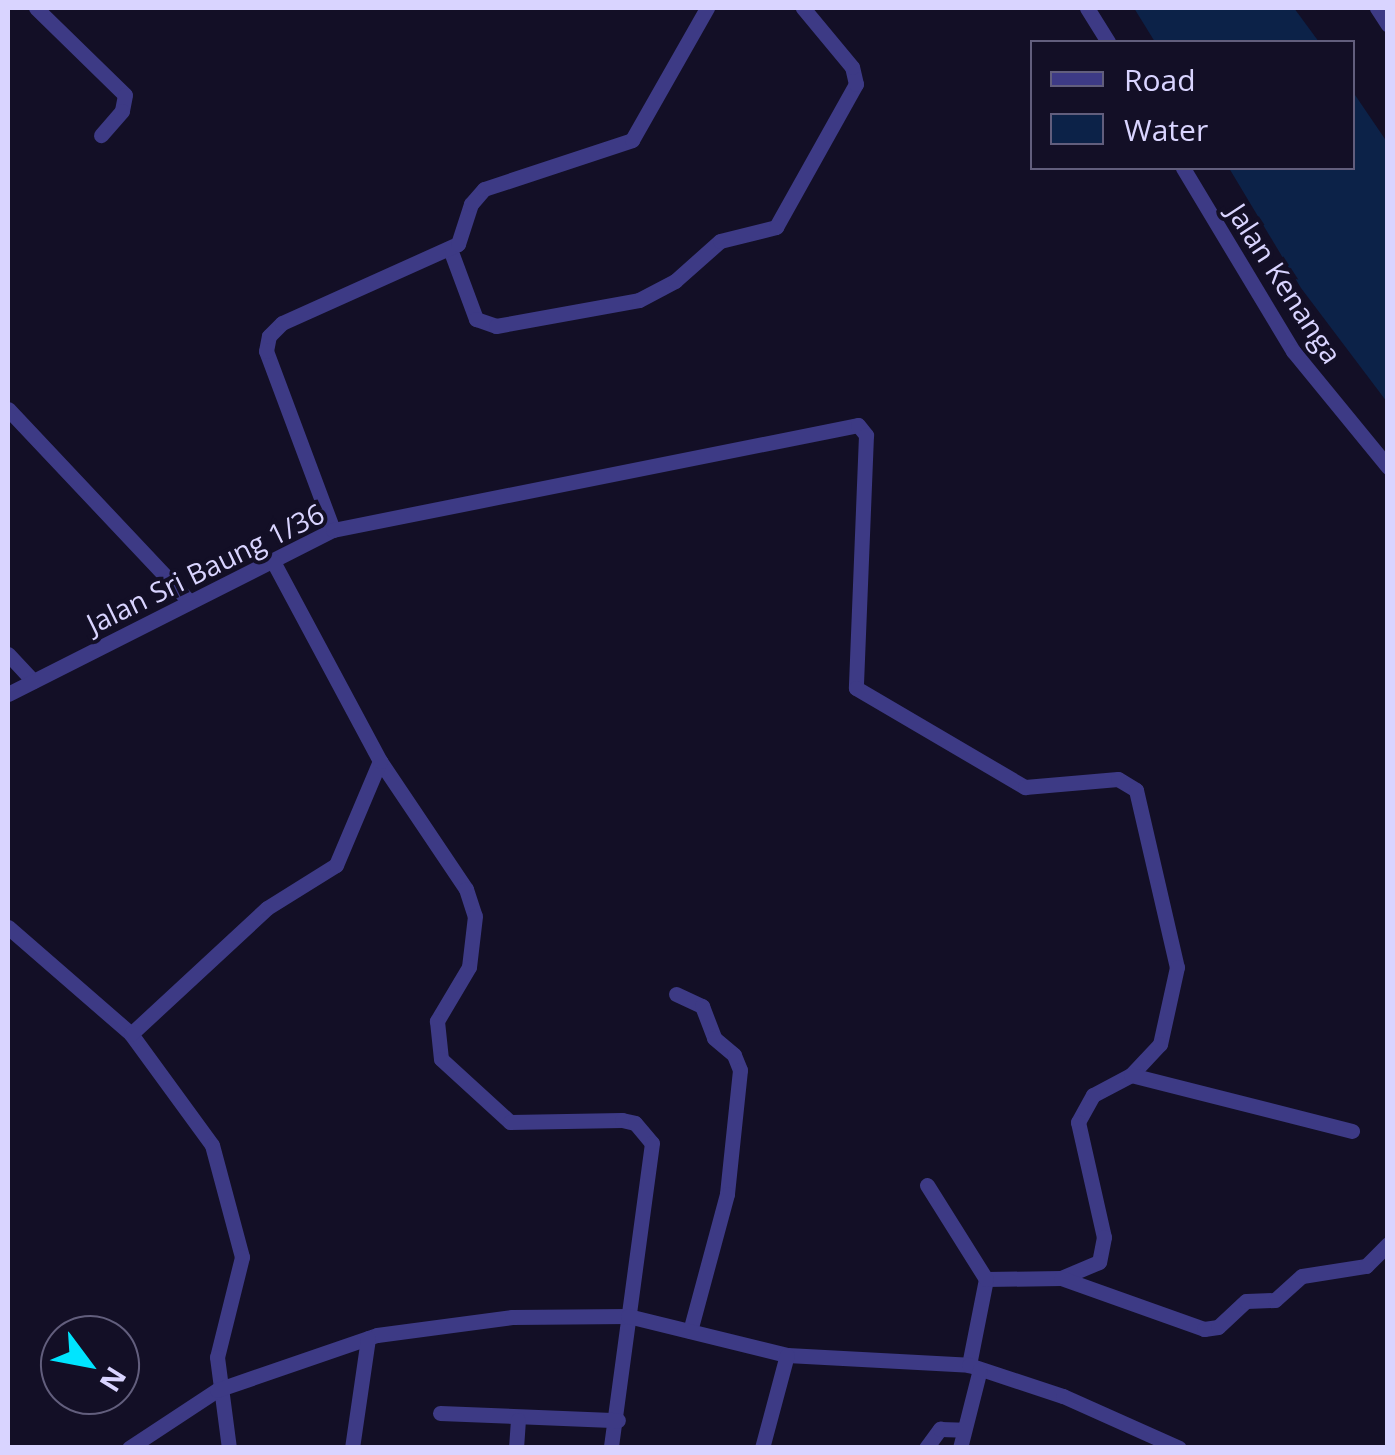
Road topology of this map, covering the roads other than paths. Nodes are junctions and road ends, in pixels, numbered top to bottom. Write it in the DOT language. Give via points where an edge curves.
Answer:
graph roads {
  1 [pos="36,8"];
  2 [pos="707,8"];
  3 [pos="803,8"];
  4 [pos="1087,8"];
  5 [pos="1376,8"];
  6 [pos="1388,25"];
  7 [pos="1107,40"];
  8 [pos="101,135"];
  9 [pos="1184,170"];
  10 [pos="450,249"];
  11 [pos="8,408"];
  12 [pos="1388,468"];
  13 [pos="333,530"];
  14 [pos="272,560"];
  15 [pos="190,602"];
  16 [pos="8,654"];
  17 [pos="33,681"];
  18 [pos="8,694"];
  19 [pos="380,761"];
  20 [pos="8,927"];
  21 [pos="676,994"];
  22 [pos="131,1034"];
  23 [pos="1131,1075"];
  24 [pos="1352,1132"];
  25 [pos="927,1184"];
  26 [pos="1388,1244"];
  27 [pos="1061,1278"];
  28 [pos="986,1279"];
  29 [pos="628,1316"];
  30 [pos="690,1330"];
  31 [pos="368,1338"];
  32 [pos="787,1355"];
  33 [pos="975,1367"];
  34 [pos="217,1390"];
  35 [pos="440,1413"];
  36 [pos="518,1420"];
  37 [pos="618,1420"];
  38 [pos="964,1430"];
  39 [pos="130,1448"];
  40 [pos="228,1448"];
  41 [pos="352,1448"];
  42 [pos="516,1448"];
  43 [pos="610,1448"];
  44 [pos="762,1448"];
  45 [pos="926,1448"];
  46 [pos="960,1448"];
  47 [pos="1179,1448"];
  1 -- 8 [label="street" via="125,95 122,110"];
  2 -- 10 [label="street" via="632,140 484,189 471,204 462,238"];
  3 -- 10 [label="street" via="852,67 856,84 776,227 720,241 675,282 639,300 496,326 476,319"];
  4 -- 7 [label="street"];
  5 -- 6 [label="street"];
  9 -- 12 [label="street, Jalan Kenanga" via="1293,350"];
  10 -- 13 [label="street" via="282,323 269,336 266,351"];
  11 -- 15 [label="street"];
  13 -- 14 [label="street, Jalan Sri Baung 1/36"];
  13 -- 23 [label="street, Jalan Sri Baung 1/36" via="853,424 862,428 856,688 1025,786 1118,780 1139,798 1177,967 1162,1041"];
  14 -- 15 [label="street, Jalan Sri Baung 1/36"];
  14 -- 19 [label="street"];
  15 -- 17 [label="street, Jalan Sri Baung 1/36"];
  16 -- 17 [label="street"];
  17 -- 18 [label="street, Jalan Sri Baung 1/36"];
  19 -- 22 [label="street" via="336,864 267,908"];
  19 -- 29 [label="street" via="466,889 476,916 469,967 437,1021 441,1059 499,1115 522,1126 622,1120 635,1123 652,1143"];
  20 -- 22 [label="street"];
  21 -- 30 [label="street" via="702,1006 714,1038 740,1070 727,1194"];
  22 -- 34 [label="street" via="212,1145 242,1257 217,1357"];
  23 -- 24 [label="street"];
  23 -- 27 [label="street" via="1092,1095 1078,1122 1104,1240 1095,1266"];
  25 -- 28 [label="street"];
  26 -- 27 [label="street" via="1366,1266 1302,1276 1275,1300 1246,1302 1218,1327 1204,1329"];
  27 -- 28 [label="street"];
  28 -- 33 [label="street"];
  29 -- 30 [label="street"];
  29 -- 31 [label="street" via="512,1317"];
  29 -- 37 [label="street"];
  30 -- 32 [label="street"];
  31 -- 34 [label="street"];
  31 -- 41 [label="street"];
  32 -- 33 [label="street"];
  32 -- 44 [label="street"];
  33 -- 38 [label="street"];
  33 -- 47 [label="street"];
  34 -- 39 [label="street"];
  34 -- 40 [label="street" via="231,1430"];
  35 -- 36 [label="street"];
  36 -- 37 [label="street"];
  36 -- 42 [label="street"];
  37 -- 43 [label="street"];
  38 -- 45 [label="street" via="940,1429"];
  38 -- 46 [label="street"];
}
